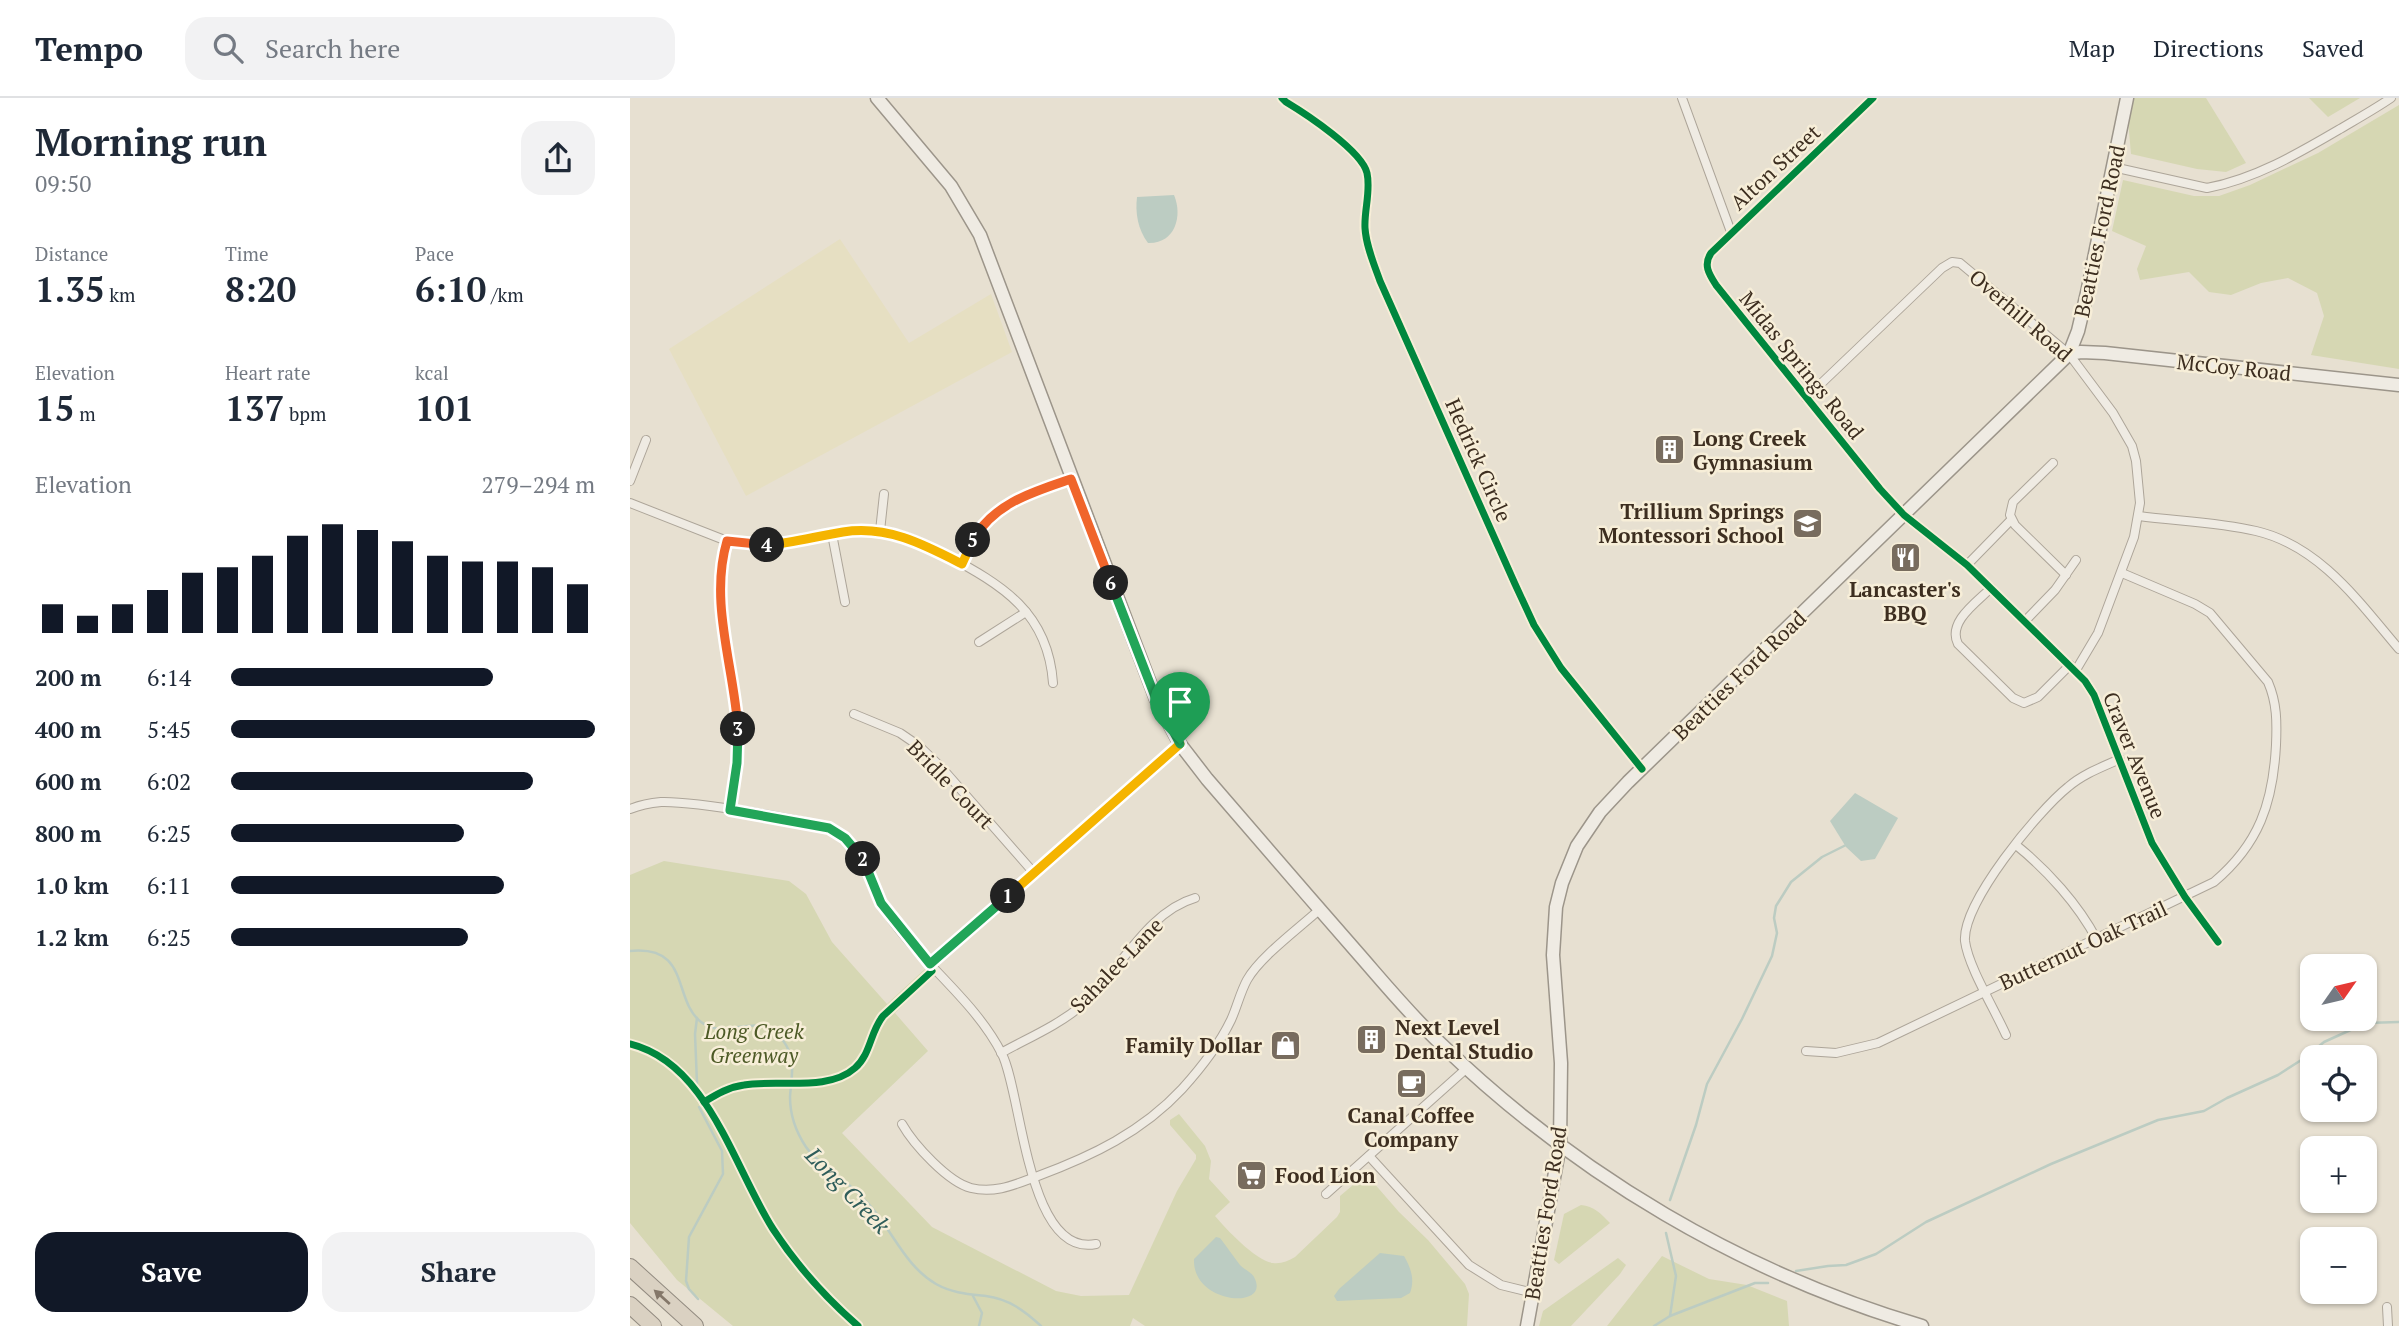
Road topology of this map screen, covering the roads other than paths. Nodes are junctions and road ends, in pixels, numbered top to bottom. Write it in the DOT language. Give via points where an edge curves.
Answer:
graph roads {
  1 [pos="877,98"];
  2 [pos="1282,98"];
  3 [pos="1682,98"];
  4 [pos="1873,98"];
  5 [pos="2127,98"];
  6 [pos="2391,98"];
  7 [pos="2113,167"];
  8 [pos="1731,232"];
  9 [pos="2069,354"];
  10 [pos="2399,385"];
  11 [pos="1806,398"];
  12 [pos="646,440"];
  13 [pos="2053,463"];
  14 [pos="1071,479"];
  15 [pos="630,481"];
  16 [pos="884,494"];
  17 [pos="630,503"];
  18 [pos="1904,514"];
  19 [pos="2138,516"];
  20 [pos="2011,520"];
  21 [pos="880,531"];
  22 [pos="832,534"];
  23 [pos="727,541"];
  24 [pos="2076,560"];
  25 [pos="962,564"];
  26 [pos="1967,565"];
  27 [pos="2122,573"];
  28 [pos="2066,575"];
  29 [pos="1991,588"];
  30 [pos="845,602"];
  31 [pos="1026,612"];
  32 [pos="2025,621"];
  33 [pos="979,642"];
  34 [pos="2399,649"];
  35 [pos="2073,667"];
  36 [pos="1053,683"];
  37 [pos="854,714"];
  38 [pos="1180,744"];
  39 [pos="2120,759"];
  40 [pos="1642,769"];
  41 [pos="630,809"];
  42 [pos="730,810"];
  43 [pos="2016,845"];
  44 [pos="1034,873"];
  45 [pos="2185,897"];
  46 [pos="1195,898"];
  47 [pos="1319,910"];
  48 [pos="2096,940"];
  49 [pos="2218,943"];
  50 [pos="930,964"];
  51 [pos="1985,991"];
  52 [pos="2006,1035"];
  53 [pos="1806,1051"];
  54 [pos="1001,1053"];
  55 [pos="1467,1069"];
  56 [pos="902,1124"];
  57 [pos="1560,1144"];
  58 [pos="1368,1156"];
  59 [pos="1034,1177"];
  60 [pos="1326,1194"];
  61 [pos="1096,1244"];
  62 [pos="630,1267"];
  63 [pos="1534,1293"];
  64 [pos="630,1305"];
  65 [pos="2388,1307"];
  66 [pos="1527,1325"];
  67 [pos="653,1326"];
  68 [pos="695,1326"];
  69 [pos="1922,1326"];
  70 [pos="2388,1326"];
  1 -- 14 [label="main road" via="951,186 979,236"];
  2 -- 40 [label="street, Hedrick Circle" via="1319,123 1358,157 1366,170 1365,229 1380,281 1524,604 1561,668"];
  3 -- 8 [label="street"];
  4 -- 8 [label="street, Alton Street"];
  5 -- 7 [label="main road, Beatties Ford Road"];
  6 -- 7 [label="street" via="2298,153 2222,185 2207,188"];
  7 -- 9 [label="main road, Beatties Ford Road"];
  8 -- 11 [label="street, Midas Springs Road" via="1709,256 1710,275"];
  9 -- 10 [label="main road, McCoy Road" via="2105,353"];
  9 -- 11 [label="street, Overhill Road" via="1956,261 1942,268"];
  9 -- 18 [label="main road, Beatties Ford Road"];
  9 -- 19 [label="street, Overhill Road" via="2132,446 2138,472"];
  11 -- 18 [label="street, Midas Springs Road"];
  12 -- 15 [label="street"];
  13 -- 20 [label="street" via="2013,502"];
  14 -- 25 [label="street" via="998,510 976,535"];
  14 -- 38 [label="main road" via="1152,690"];
  16 -- 21 [label="street"];
  17 -- 23 [label="street"];
  18 -- 26 [label="street, Craver Avenue"];
  18 -- 40 [label="main road, Beatties Ford Road"];
  19 -- 27 [label="street, Overhill Road"];
  19 -- 34 [label="street" via="2255,531 2298,548 2331,571"];
  20 -- 26 [label="street"];
  20 -- 28 [label="street"];
  21 -- 22 [label="street"];
  21 -- 25 [label="street" via="911,539"];
  22 -- 23 [label="street" via="772,544"];
  22 -- 30 [label="street"];
  23 -- 42 [label="street" via="722,608 738,732"];
  24 -- 28 [label="street"];
  25 -- 31 [label="street" via="1003,588"];
  26 -- 29 [label="street, Craver Avenue"];
  27 -- 35 [label="street, Overhill Road" via="2098,633"];
  27 -- 45 [label="street, Butternut Oak Trail" via="2210,613 2274,695 2274,779 2265,814 2231,868"];
  28 -- 32 [label="street"];
  29 -- 32 [label="street, Craver Avenue"];
  29 -- 35 [label="street, Overhill Road" via="1956,625 1955,636 2013,698 2024,703 2038,697"];
  31 -- 33 [label="street"];
  31 -- 36 [label="street" via="1044,643"];
  32 -- 35 [label="street, Craver Avenue"];
  35 -- 39 [label="street, Craver Avenue" via="2094,695"];
  37 -- 44 [label="street, Bridle Court" via="919,746"];
  38 -- 44 [label="street"];
  38 -- 47 [label="main road"];
  39 -- 43 [label="street" via="2069,786"];
  39 -- 45 [label="street, Craver Avenue" via="2152,844"];
  40 -- 57 [label="main road, Beatties Ford Road" via="1607,803 1586,832 1569,864 1556,907 1553,946 1561,1063"];
  41 -- 42 [label="street" via="663,802"];
  42 -- 50 [label="street" via="838,832 864,861 881,903"];
  43 -- 48 [label="street" via="2083,917"];
  43 -- 51 [label="street" via="1979,895 1967,920 1965,942"];
  44 -- 50 [label="street"];
  45 -- 48 [label="street, Butternut Oak Trail"];
  45 -- 49 [label="street, Craver Avenue"];
  46 -- 54 [label="street, Sahalee Lane" via="1182,902 1146,932 1082,1005"];
  47 -- 55 [label="main road"];
  47 -- 59 [label="street" via="1253,972 1223,1036 1165,1106 1107,1146"];
  48 -- 51 [label="street, Butternut Oak Trail"];
  50 -- 54 [label="street"];
  51 -- 52 [label="street"];
  51 -- 53 [label="street, Butternut Oak Trail" via="1865,1047 1836,1053"];
  54 -- 59 [label="street" via="1010,1073 1023,1146"];
  55 -- 57 [label="main road"];
  55 -- 58 [label="street"];
  56 -- 59 [label="street" via="933,1161 965,1186 994,1190"];
  57 -- 63 [label="main road, Beatties Ford Road"];
  57 -- 69 [label="main road" via="1639,1198 1743,1257 1822,1292"];
  58 -- 60 [label="street"];
  58 -- 63 [label="street" via="1469,1265 1501,1285"];
  59 -- 61 [label="street" via="1059,1232 1074,1242"];
  68 -- 62 [label="highway, one-way"];
  63 -- 66 [label="main road, Beatties Ford Road"];
  64 -- 67 [label="highway"];
  65 -- 70 [label="street"];
}
